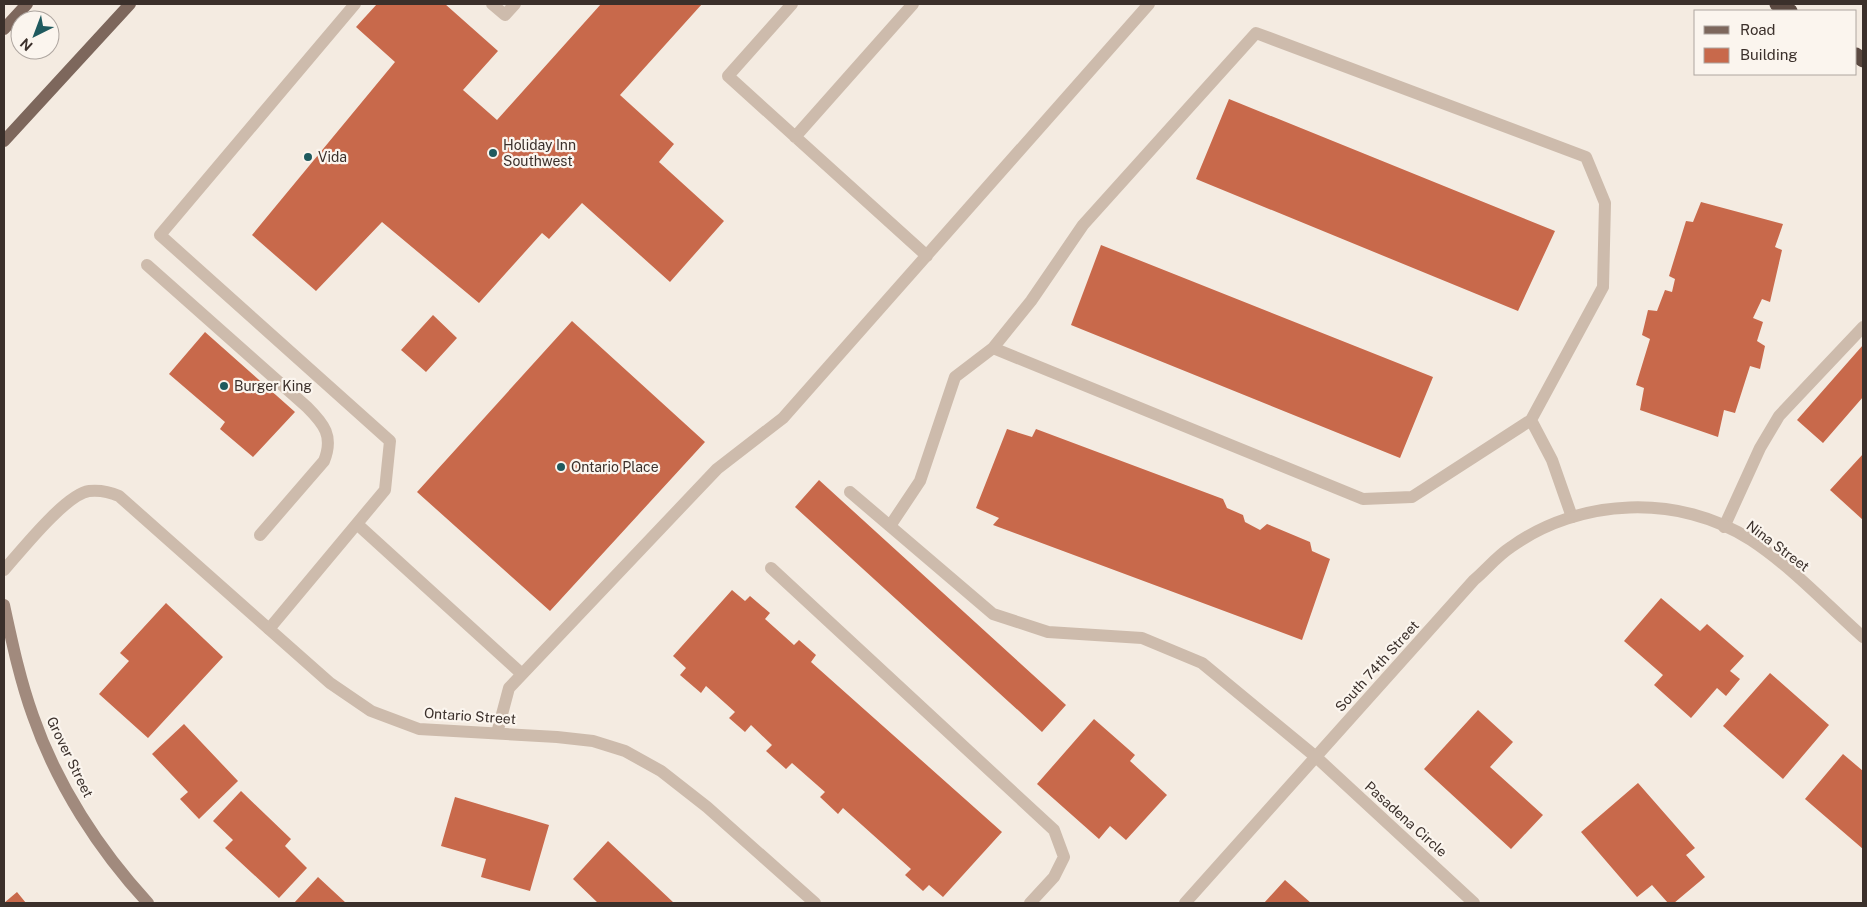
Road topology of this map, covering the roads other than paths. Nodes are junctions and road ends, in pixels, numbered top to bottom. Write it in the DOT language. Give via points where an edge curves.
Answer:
graph roads {
  1 [pos="27,4"];
  2 [pos="130,4"];
  3 [pos="355,4"];
  4 [pos="492,4"];
  5 [pos="515,4"];
  6 [pos="792,4"];
  7 [pos="913,4"];
  8 [pos="1150,4"];
  9 [pos="1777,4"];
  10 [pos="1788,10"];
  11 [pos="4,29"];
  12 [pos="796,137"];
  13 [pos="4,140"];
  14 [pos="927,256"];
  15 [pos="146,264"];
  16 [pos="1863,327"];
  17 [pos="993,348"];
  18 [pos="1532,420"];
  19 [pos="850,492"];
  20 [pos="1630,507"];
  21 [pos="1572,517"];
  22 [pos="356,524"];
  23 [pos="890,526"];
  24 [pos="1724,527"];
  25 [pos="260,535"];
  26 [pos="771,568"];
  27 [pos="4,570"];
  28 [pos="4,605"];
  29 [pos="269,629"];
  30 [pos="1863,637"];
  31 [pos="522,674"];
  32 [pos="497,733"];
  33 [pos="1316,757"];
  34 [pos="148,903"];
  35 [pos="815,903"];
  36 [pos="1030,903"];
  37 [pos="1185,903"];
  38 [pos="1474,903"];
  1 -- 11 [label="main road"];
  2 -- 13 [label="main road"];
  3 -- 22 [label="street" via="160,235 390,441 385,490"];
  4 -- 5 [label="street" via="505,15"];
  6 -- 12 [label="street" via="728,76"];
  7 -- 12 [label="street"];
  8 -- 14 [label="street"];
  9 -- 10 [label="highway"];
  12 -- 14 [label="street"];
  14 -- 31 [label="street" via="783,418 717,469"];
  15 -- 25 [label="street" via="320,420 327,434 328,449 324,460"];
  16 -- 24 [label="street" via="1779,416 1760,448"];
  17 -- 18 [label="street" via="1363,499 1412,497"];
  17 -- 18 [label="street" via="1031,302 1083,225 1256,34 1586,157 1605,203 1603,287"];
  17 -- 23 [label="street" via="955,377 920,481"];
  18 -- 21 [label="street" via="1552,460"];
  19 -- 23 [label="street, Pasadena Circle"];
  20 -- 21 [label="street, South 74th Street" via="1607,508"];
  20 -- 24 [label="street, Nina Street" via="1668,509"];
  21 -- 33 [label="street, South 74th Street" via="1543,528 1510,547 1474,580"];
  22 -- 29 [label="street"];
  22 -- 31 [label="street"];
  23 -- 33 [label="street, Pasadena Circle" via="993,614 1048,632 1142,638 1202,663"];
  24 -- 30 [label="street, Nina Street" via="1751,540"];
  26 -- 36 [label="street" via="1054,830 1064,857 1054,877"];
  27 -- 29 [label="street, Ontario Street" via="46,522 87,491 109,492 119,496"];
  28 -- 34 [label="street, Grover Street" via="32,715 49,755 90,829 113,863"];
  29 -- 32 [label="street, Ontario Street" via="330,683 371,711 419,729"];
  31 -- 32 [label="street" via="509,688"];
  32 -- 35 [label="street, Ontario Street" via="593,741 643,759 708,807"];
  33 -- 37 [label="street, South 74th Street"];
  33 -- 38 [label="street, Pasadena Circle"];
}
